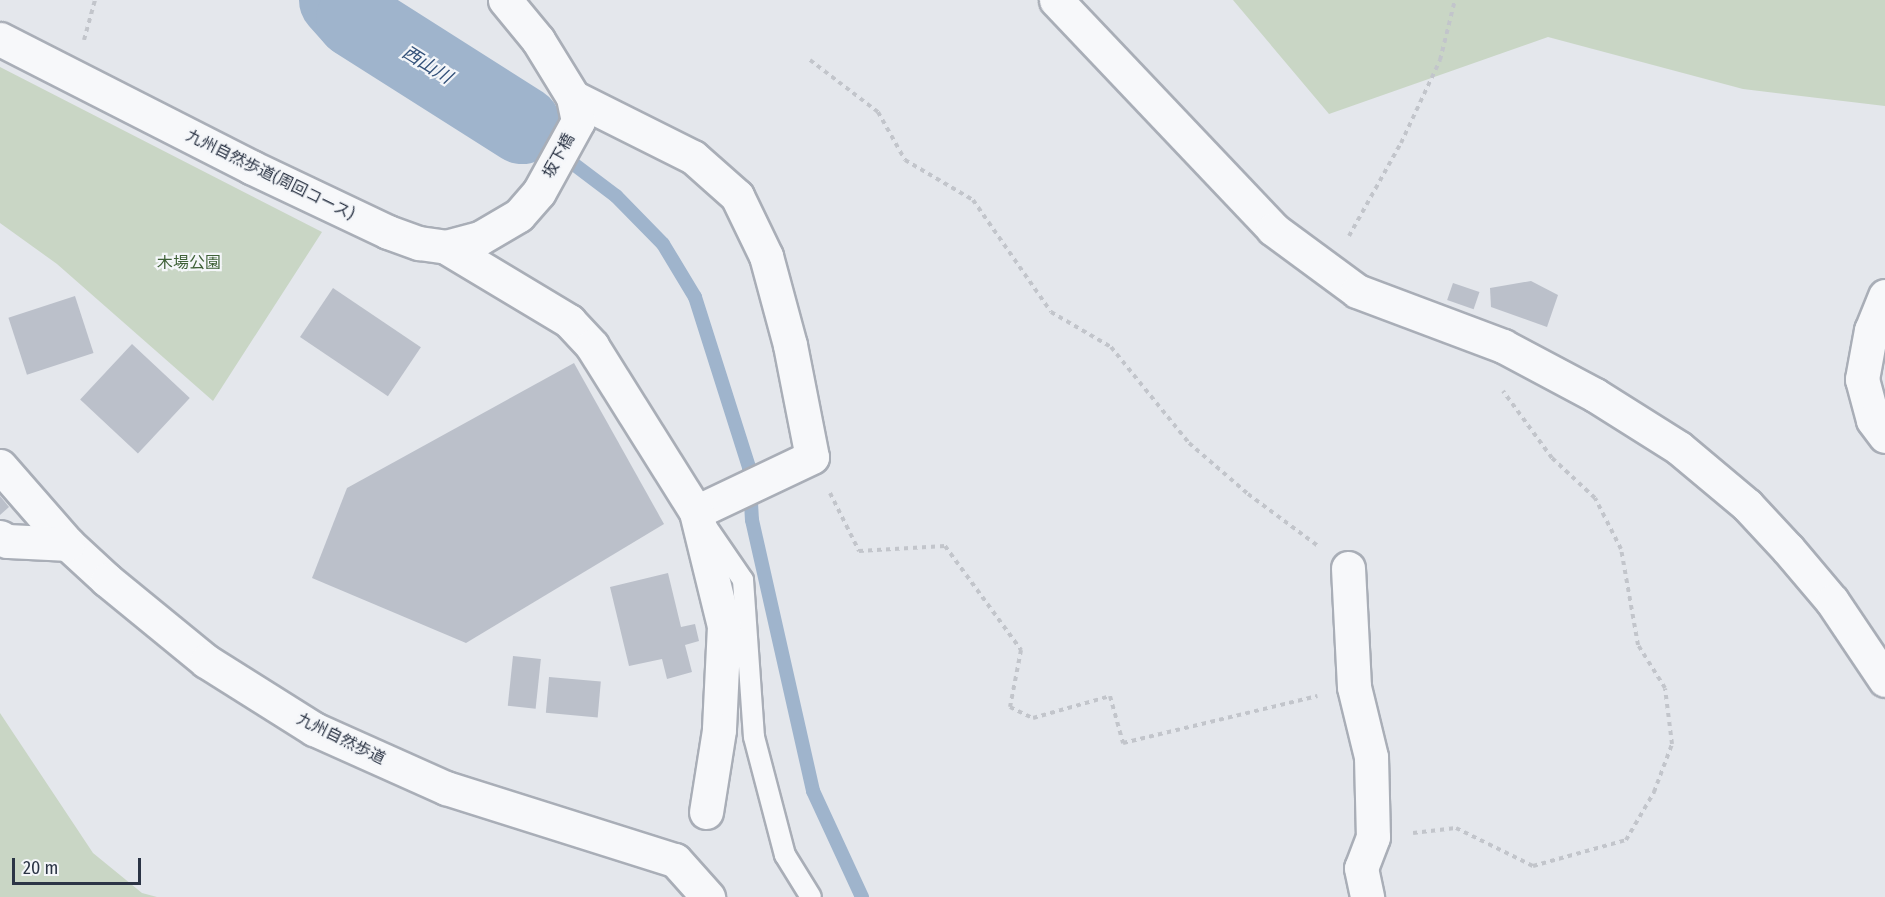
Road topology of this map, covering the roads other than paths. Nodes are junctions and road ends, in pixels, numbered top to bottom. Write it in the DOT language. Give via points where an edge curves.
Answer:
graph roads {
  1 [pos="505,0"];
  2 [pos="1056,0"];
  3 [pos="0,39"];
  4 [pos="576,109"];
  5 [pos="539,192"];
  6 [pos="446,247"];
  7 [pos="1885,296"];
  8 [pos="1885,436"];
  9 [pos="0,466"];
  10 [pos="696,512"];
  11 [pos="0,537"];
  12 [pos="68,544"];
  13 [pos="1348,568"];
  14 [pos="1885,680"];
  15 [pos="706,812"];
  16 [pos="708,897"];
  17 [pos="811,897"];
  18 [pos="1367,897"];
  1 -- 4 [label="street" via="538,40"];
  2 -- 14 [label="street" via="1273,229 1357,291 1503,346 1595,395 1679,448 1747,505 1832,601"];
  3 -- 6 [label="street, 九州自然歩道(周回コース)" via="346,212 419,243"];
  4 -- 5 [label="street, 坂下橋"];
  4 -- 10 [label="street" via="693,157 737,196 766,256 790,345 812,457"];
  5 -- 6 [label="street, 九州自然歩道(周回コース)" via="519,215 480,238"];
  6 -- 10 [label="street" via="523,290 577,329 592,346"];
  7 -- 8 [label="street" via="1871,330 1862,379 1874,420"];
  9 -- 12 [label="street, 九州自然歩道"];
  10 -- 15 [label="street" via="724,626 719,730"];
  10 -- 17 [label="lane" via="743,580 754,737 785,855"];
  11 -- 12 [label="street" via="7,541"];
  12 -- 16 [label="street, 九州自然歩道" via="206,661 314,729 446,788 675,860"];
  13 -- 18 [label="street" via="1354,687 1371,757 1373,837 1360,868"];
}
